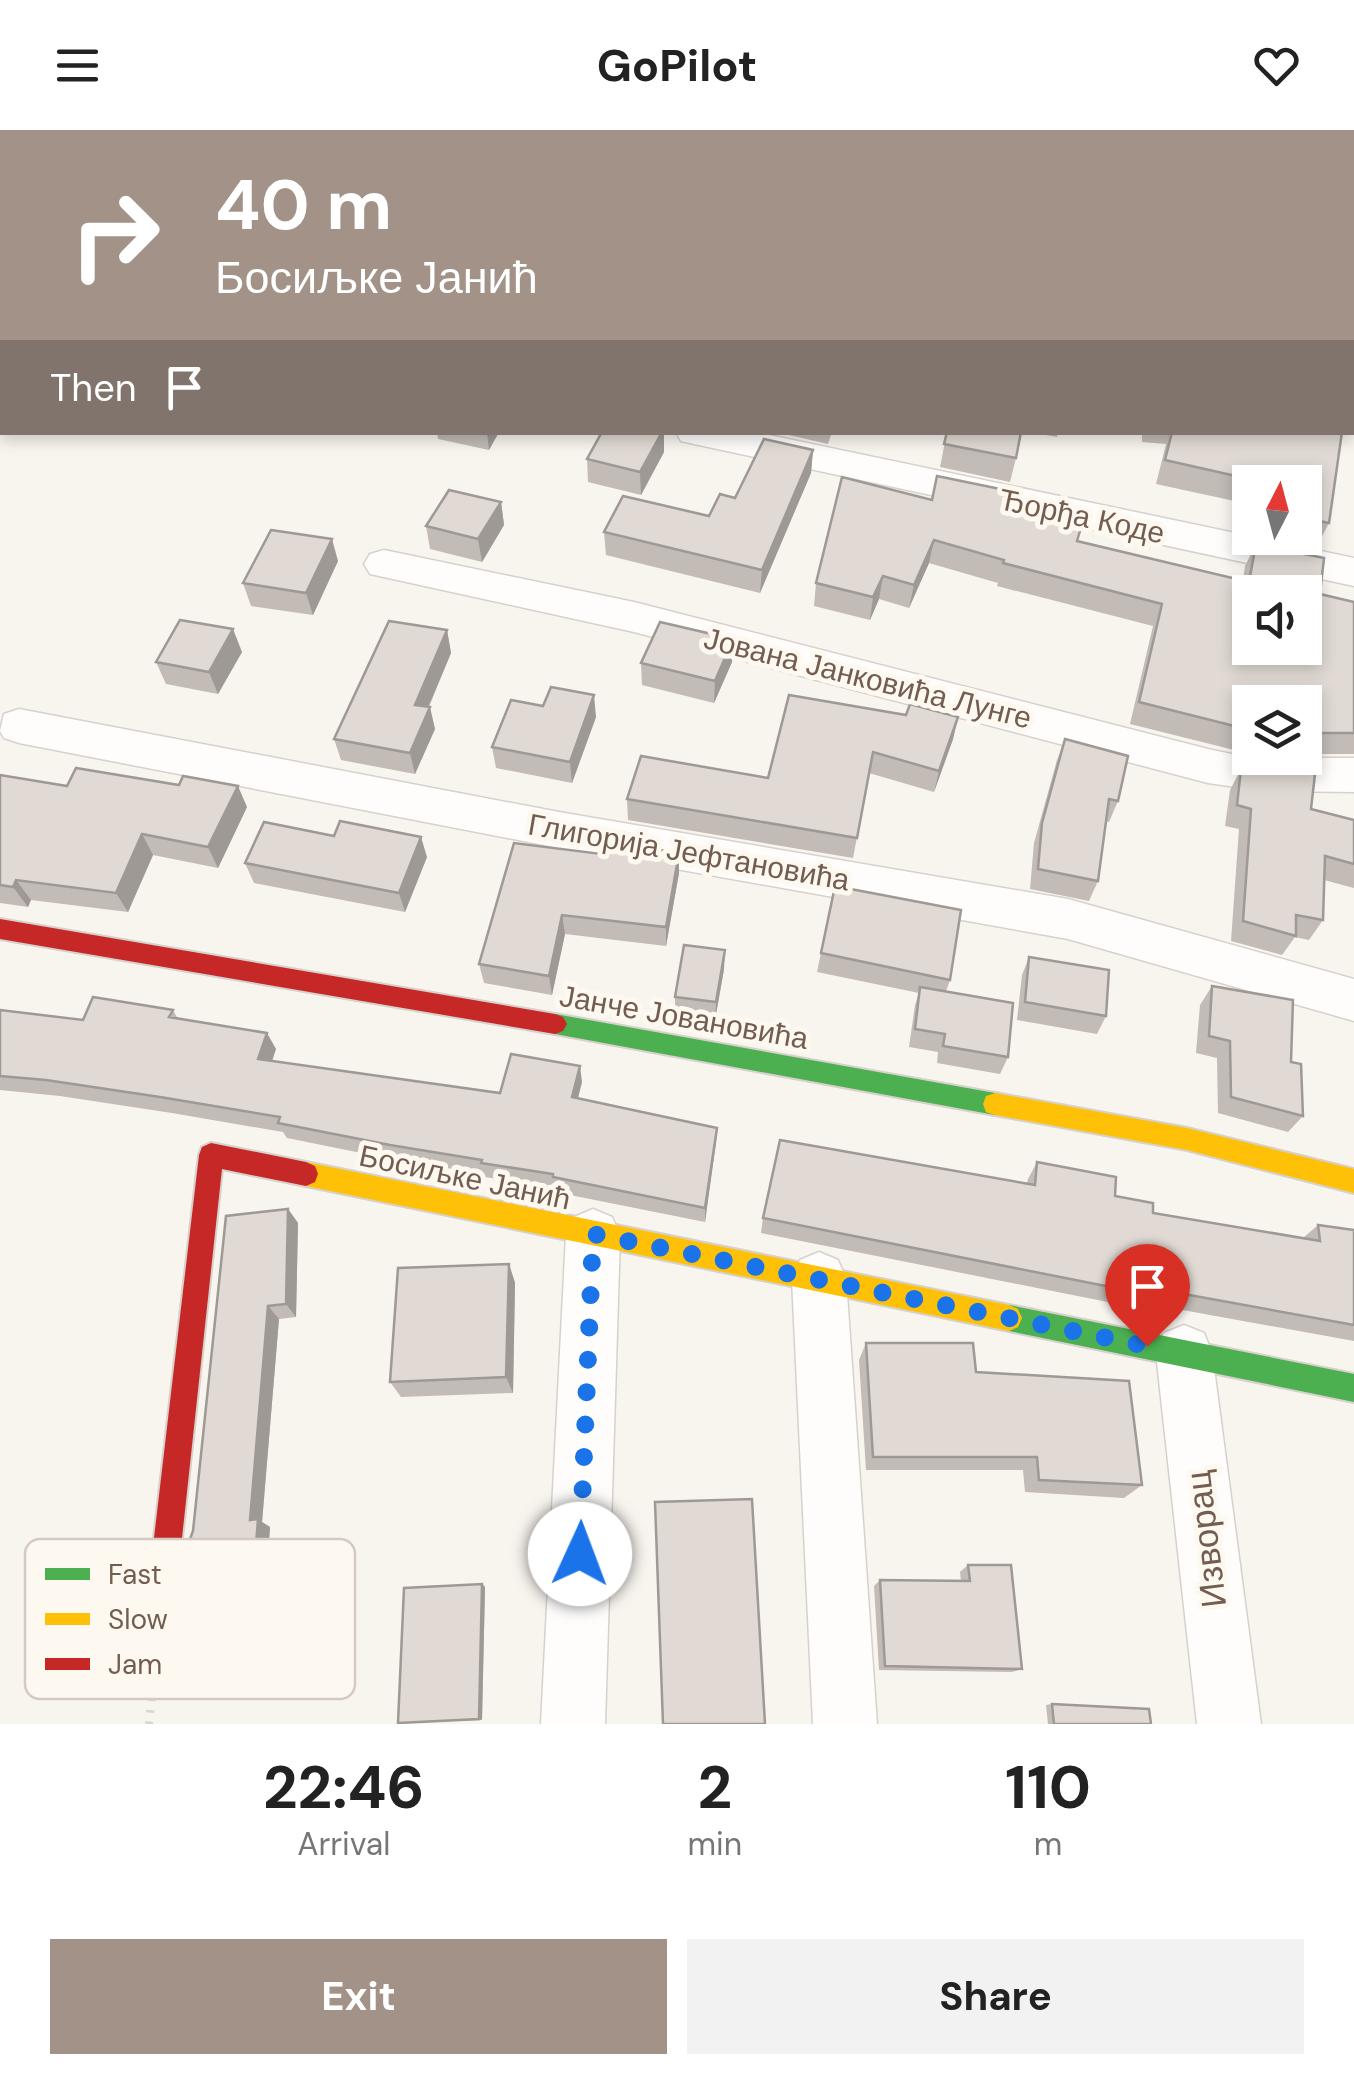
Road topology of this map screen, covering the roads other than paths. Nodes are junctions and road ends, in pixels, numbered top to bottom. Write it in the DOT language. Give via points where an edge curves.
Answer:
graph roads {
  1 [pos="708,435"];
  2 [pos="384,564"];
  3 [pos="1354,572"];
  4 [pos="19,726"];
  5 [pos="1354,775"];
  6 [pos="0,929"];
  7 [pos="1354,1000"];
  8 [pos="1354,1181"];
  9 [pos="593,1234"];
  10 [pos="820,1279"];
  11 [pos="1184,1354"];
  12 [pos="1354,1388"];
  13 [pos="168,1538"];
  14 [pos="573,1724"];
  15 [pos="845,1724"];
  16 [pos="1229,1724"];
  1 -- 3 [label="street, Ђорђа Коде"];
  2 -- 5 [label="street, Јована Јанковића Лунге" via="634,618 1208,766"];
  4 -- 7 [label="street, Глигорија Јефтановића" via="1068,918"];
  6 -- 8 [label="street, Јанче Јовановића" via="1187,1139"];
  9 -- 10 [label="street, Босиљке Јанић"];
  9 -- 13 [label="street, Босиљке Јанић" via="211,1155"];
  9 -- 14 [label="street"];
  10 -- 11 [label="street, Босиљке Јанић"];
  10 -- 15 [label="street"];
  11 -- 12 [label="street, Босиљке Јанић"];
  11 -- 16 [label="street, Изворац"];
}
